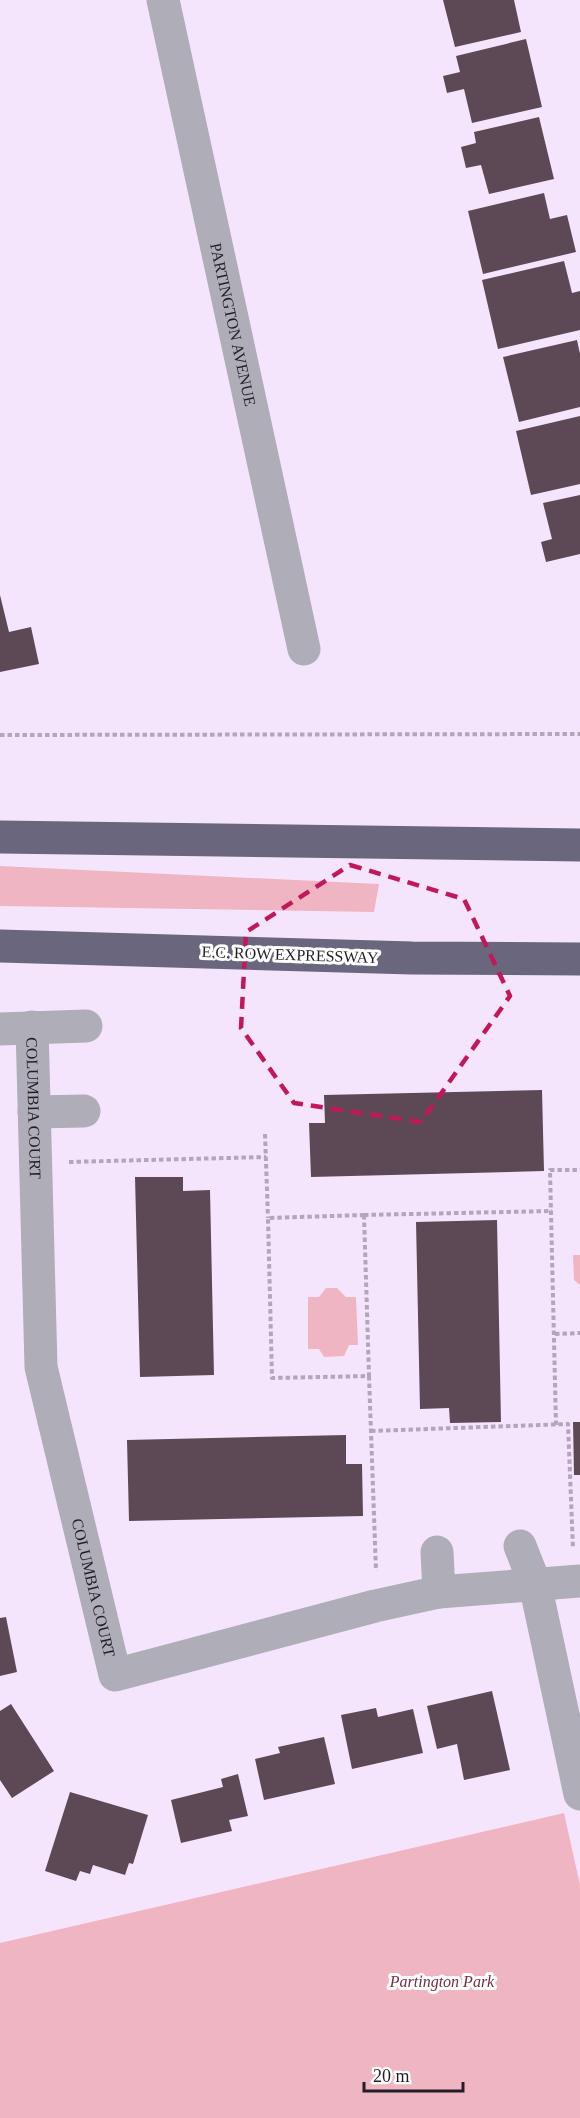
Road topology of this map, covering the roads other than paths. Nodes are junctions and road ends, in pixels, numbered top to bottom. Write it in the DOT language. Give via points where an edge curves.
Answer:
graph roads {
  1 [pos="163,0"];
  2 [pos="304,649"];
  3 [pos="0,837"];
  4 [pos="580,845"];
  5 [pos="0,946"];
  6 [pos="580,959"];
  7 [pos="86,1026"];
  8 [pos="32,1027"];
  9 [pos="0,1029"];
  10 [pos="84,1111"];
  11 [pos="34,1112"];
  12 [pos="520,1546"];
  13 [pos="437,1551"];
  14 [pos="576,1567"];
  15 [pos="535,1584"];
  16 [pos="439,1592"];
  17 [pos="580,1794"];
  1 -- 2 [label="street, PARTINGTON AVENUE"];
  3 -- 4 [label="highway"];
  5 -- 6 [label="highway, E.C. ROW EXPRESSWAY"];
  7 -- 8 [label="street"];
  8 -- 9 [label="street"];
  8 -- 11 [label="street, COLUMBIA COURT"];
  10 -- 11 [label="street"];
  11 -- 16 [label="street, COLUMBIA COURT" via="41,1367 115,1675"];
  12 -- 15 [label="street"];
  13 -- 16 [label="street"];
  14 -- 15 [label="street, COLUMBIA COURT"];
  15 -- 16 [label="street, COLUMBIA COURT"];
  15 -- 17 [label="street"];
}
